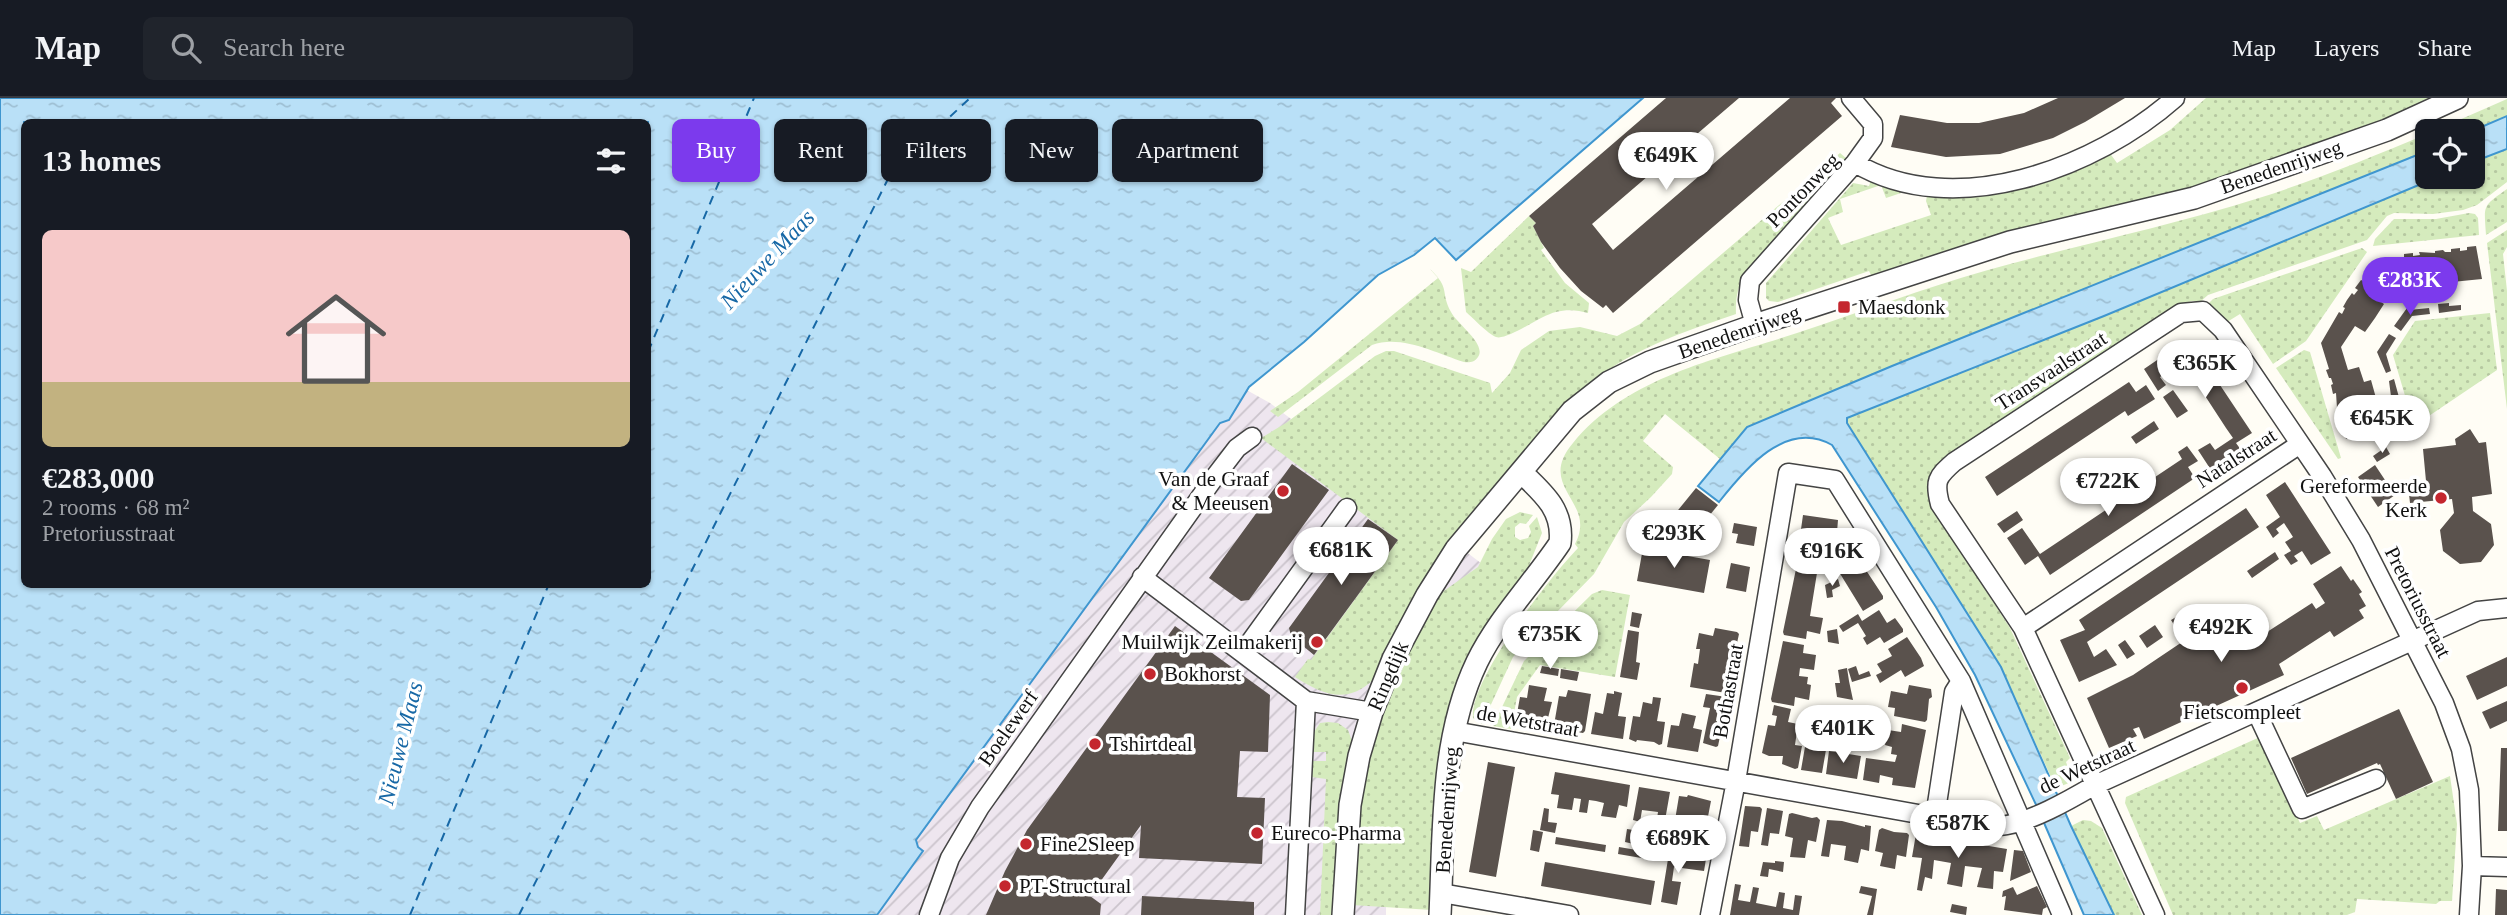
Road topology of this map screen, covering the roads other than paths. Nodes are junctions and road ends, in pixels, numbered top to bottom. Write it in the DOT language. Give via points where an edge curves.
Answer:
graph roads {
  1 [pos="1851,98"];
  2 [pos="2175,98"];
  3 [pos="2457,98"];
  4 [pos="1855,163"];
  5 [pos="2203,311"];
  6 [pos="1755,325"];
  7 [pos="1252,437"];
  8 [pos="2300,444"];
  9 [pos="1521,472"];
  10 [pos="1347,508"];
  11 [pos="1142,577"];
  12 [pos="2507,608"];
  13 [pos="2023,628"];
  14 [pos="2414,642"];
  15 [pos="1243,652"];
  16 [pos="1961,681"];
  17 [pos="1306,701"];
  18 [pos="1372,712"];
  19 [pos="2257,713"];
  20 [pos="1454,732"];
  21 [pos="2376,779"];
  22 [pos="1736,781"];
  23 [pos="2095,785"];
  24 [pos="1935,817"];
  25 [pos="2029,818"];
  26 [pos="2472,866"];
  27 [pos="2507,867"];
  28 [pos="1441,893"];
  29 [pos="929,915"];
  30 [pos="1295,915"];
  31 [pos="1343,915"];
  32 [pos="1440,915"];
  33 [pos="1569,915"];
  34 [pos="1710,915"];
  35 [pos="2062,915"];
  36 [pos="2155,915"];
  37 [pos="2469,915"];
  1 -- 4 [label="street" via="1874,124 1873,138"];
  2 -- 4 [label="street, Pontonweg" via="2094,154 2049,172 1988,185 1916,184 1875,175"];
  3 -- 6 [label="street, Benedenrijweg" via="2387,130 2194,198 2010,242"];
  4 -- 6 [label="street, Pontonweg" via="1750,281 1748,300"];
  5 -- 8 [label="street, Pretoriusstraat" via="2223,330"];
  5 -- 13 [label="street, Transvaalstraat" via="2181,313 1941,474 1936,487 1940,504"];
  6 -- 9 [label="street, Benedenrijweg" via="1650,362 1609,382 1572,411"];
  7 -- 11 [label="street, Boelewerf" via="1237,448"];
  8 -- 13 [label="street, Natalstraat"];
  8 -- 14 [label="street, Pretoriusstraat" via="2361,540"];
  9 -- 18 [label="street, Ringdijk" via="1456,549 1427,595 1393,659"];
  9 -- 20 [label="street, Benedenrijweg" via="1555,506 1562,529 1560,544 1479,660"];
  10 -- 15 [label="street"];
  11 -- 15 [label="street"];
  11 -- 29 [label="street, Boelewerf" via="980,807 950,858"];
  12 -- 14 [label="street, de Wetstraat" via="2478,611"];
  13 -- 23 [label="street"];
  14 -- 19 [label="street, de Wetstraat"];
  14 -- 26 [label="street, Pretoriusstraat" via="2461,749 2469,790"];
  15 -- 17 [label="street"];
  16 -- 22 [label="street, Bothastraat" via="1835,480 1788,473"];
  16 -- 24 [label="street" via="1954,692"];
  16 -- 25 [label="street"];
  17 -- 18 [label="street"];
  17 -- 30 [label="street"];
  18 -- 31 [label="street, Ringdijk" via="1350,805"];
  19 -- 21 [label="street" via="2302,809"];
  19 -- 23 [label="street, de Wetstraat"];
  20 -- 22 [label="street, de Wetstraat"];
  20 -- 28 [label="street, Benedenrijweg"];
  22 -- 24 [label="street, de Wetstraat"];
  22 -- 34 [label="street, Bothastraat"];
  23 -- 25 [label="street, de Wetstraat"];
  23 -- 36 [label="street"];
  24 -- 25 [label="street, de Wetstraat" via="2000,826"];
  25 -- 35 [label="street"];
  26 -- 27 [label="street"];
  26 -- 37 [label="street, Pretoriusstraat"];
  28 -- 32 [label="street, Benedenrijweg"];
  28 -- 33 [label="street"];
}
